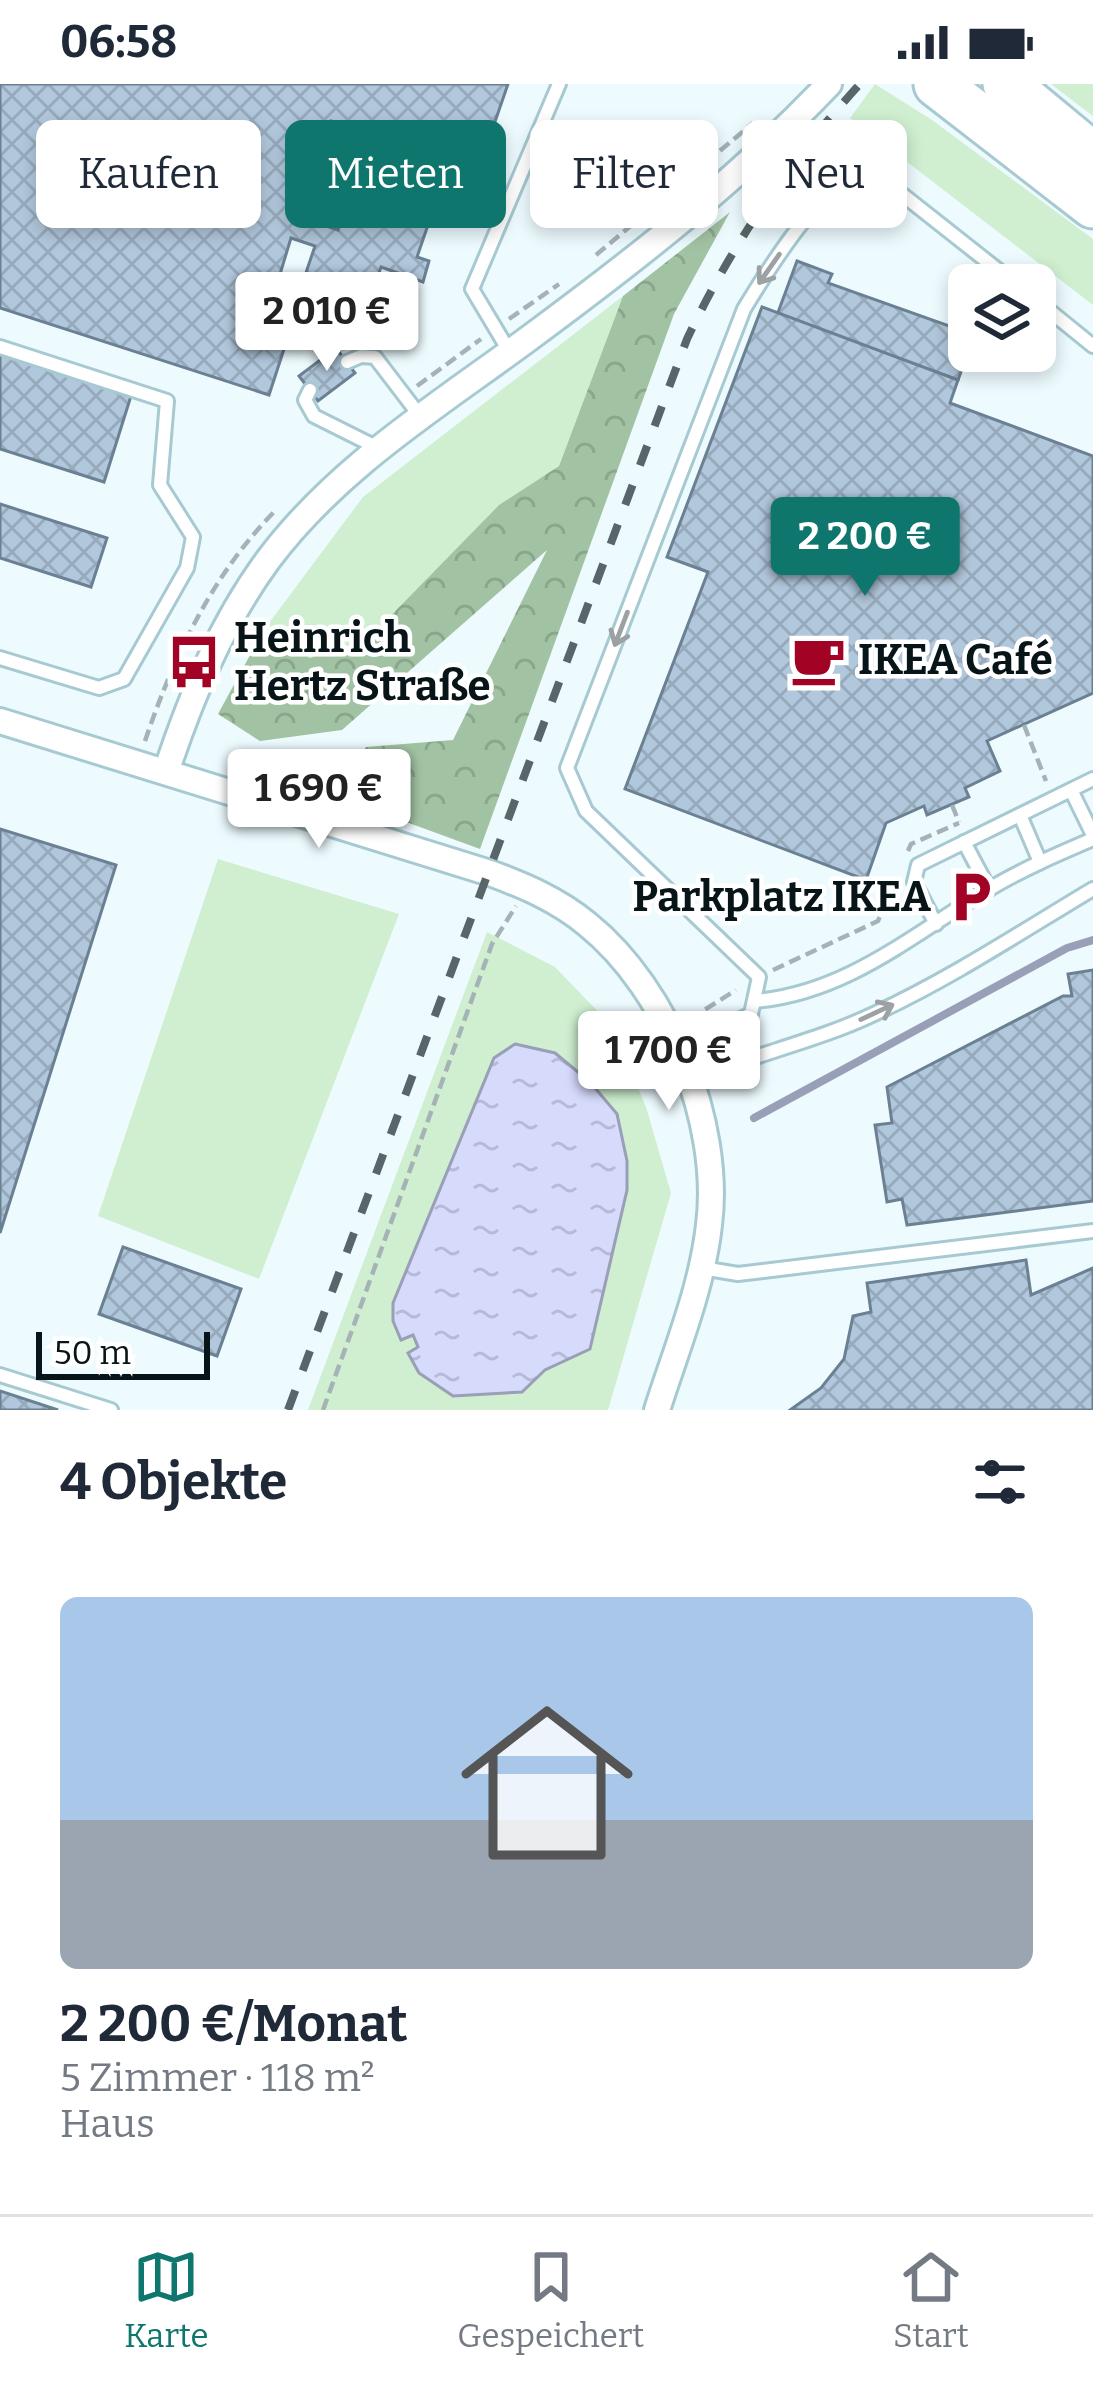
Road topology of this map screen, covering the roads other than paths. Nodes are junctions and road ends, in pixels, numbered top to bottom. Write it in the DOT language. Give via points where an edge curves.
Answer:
graph roads {
  1 [pos="559,84"];
  2 [pos="830,84"];
  3 [pos="1008,84"];
  4 [pos="944,89"];
  5 [pos="1093,140"];
  6 [pos="1093,156"];
  7 [pos="1093,205"];
  8 [pos="990,264"];
  9 [pos="1056,316"];
  10 [pos="1093,346"];
  11 [pos="0,347"];
  12 [pos="510,352"];
  13 [pos="347,362"];
  14 [pos="310,390"];
  15 [pos="421,417"];
  16 [pos="378,448"];
  17 [pos="0,658"];
  18 [pos="0,721"];
  19 [pos="166,772"];
  20 [pos="1093,779"];
  21 [pos="1071,790"];
  22 [pos="1020,815"];
  23 [pos="1093,837"];
  24 [pos="964,842"];
  25 [pos="1040,862"];
  26 [pos="989,889"];
  27 [pos="1093,890"];
  28 [pos="936,924"];
  29 [pos="755,1001"];
  30 [pos="673,1042"];
  31 [pos="689,1082"];
  32 [pos="1093,1231"];
  33 [pos="702,1268"];
  34 [pos="0,1375"];
  35 [pos="111,1410"];
  36 [pos="657,1410"];
  1 -- 12 [label="lane" via="472,289"];
  2 -- 12 [label="street" via="745,166"];
  3 -- 5 [label="highway"];
  3 -- 6 [label="highway"];
  4 -- 7 [label="highway"];
  8 -- 29 [label="lane, one-way" via="884,180 853,178 833,189 744,309 567,768 586,811 759,976"];
  9 -- 10 [label="lane"];
  11 -- 17 [label="lane" via="167,401 160,485 193,537 187,568 124,679 99,688"];
  12 -- 15 [label="street"];
  13 -- 15 [label="lane" via="375,357"];
  14 -- 16 [label="lane" via="305,400 314,416"];
  15 -- 16 [label="street"];
  16 -- 19 [label="street" via="268,560 193,692"];
  18 -- 19 [label="street"];
  19 -- 30 [label="street" via="526,887 612,946 642,981"];
  20 -- 21 [label="lane"];
  21 -- 22 [label="lane"];
  21 -- 23 [label="lane"];
  22 -- 24 [label="lane"];
  22 -- 25 [label="lane"];
  23 -- 25 [label="lane"];
  24 -- 26 [label="lane"];
  24 -- 28 [label="lane" via="918,865 914,882"];
  25 -- 26 [label="lane"];
  26 -- 28 [label="lane"];
  31 -- 27 [label="lane, one-way" via="873,1015"];
  28 -- 29 [label="lane" via="823,986"];
  29 -- 30 [label="lane" via="751,1014"];
  30 -- 31 [label="street"];
  31 -- 33 [label="street" via="712,1182"];
  32 -- 33 [label="lane" via="738,1274"];
  33 -- 36 [label="street"];
  34 -- 35 [label="lane"];
}
